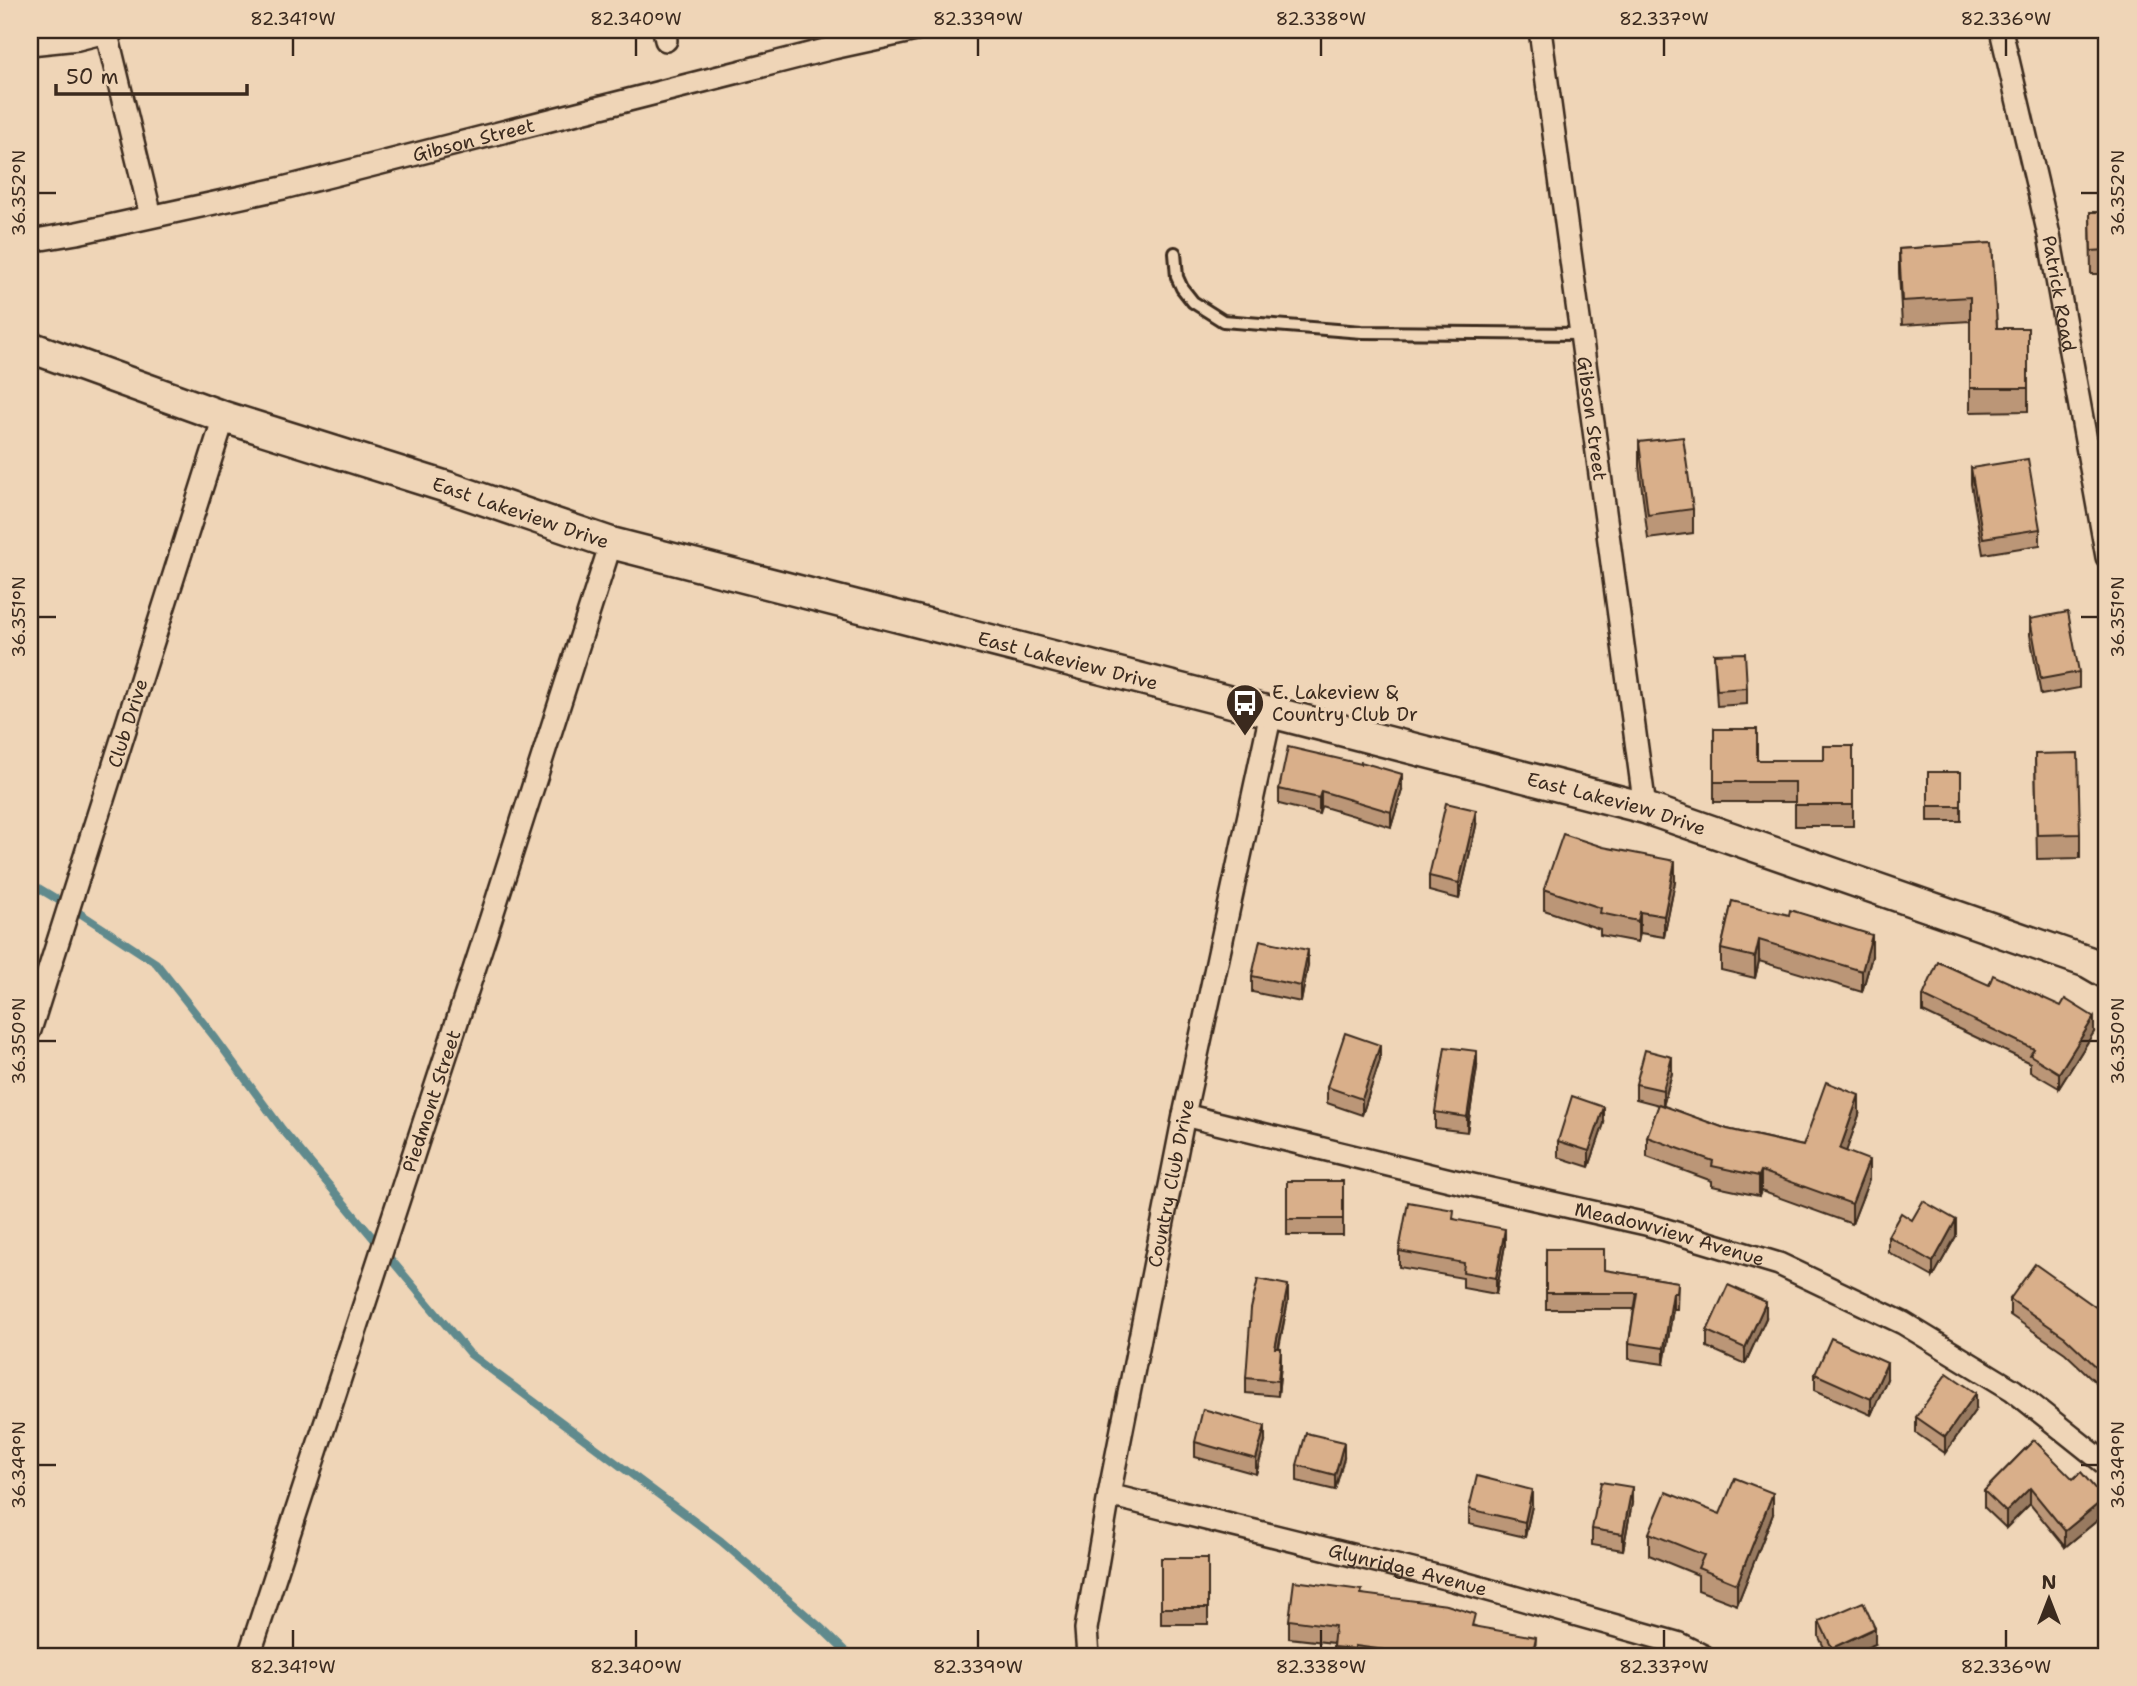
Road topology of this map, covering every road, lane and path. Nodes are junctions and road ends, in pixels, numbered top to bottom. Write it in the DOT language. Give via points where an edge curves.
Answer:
graph roads {
  1 [pos="108,30"];
  2 [pos="916,30"];
  3 [pos="1540,30"];
  4 [pos="2001,30"];
  5 [pos="30,44"];
  6 [pos="150,216"];
  7 [pos="30,241"];
  8 [pos="1175,253"];
  9 [pos="1581,334"];
  10 [pos="30,347"];
  11 [pos="224,417"];
  12 [pos="611,543"];
  13 [pos="2107,557"];
  14 [pos="1271,713"];
  15 [pos="1645,808"];
  16 [pos="2107,972"];
  17 [pos="30,1030"];
  18 [pos="1184,1115"];
  19 [pos="2107,1465"];
  20 [pos="1109,1495"];
  21 [pos="249,1656"];
  22 [pos="1088,1656"];
  23 [pos="1703,1656"];
  1 -- 5 [label="street" via="78,39"];
  1 -- 6 [label="street"];
  2 -- 6 [label="street, Gibson Street" via="283,188"];
  3 -- 9 [label="street, Gibson Street"];
  4 -- 13 [label="street, Patrick Road" via="2049,235"];
  6 -- 7 [label="street, Gibson Street"];
  8 -- 9 [label="lane" via="1182,288 1193,302 1223,321 1362,332"];
  9 -- 15 [label="street, Gibson Street"];
  10 -- 11 [label="street, East Lakeview Drive"];
  11 -- 12 [label="street, East Lakeview Drive"];
  11 -- 17 [label="street, Club Drive"];
  12 -- 14 [label="street, East Lakeview Drive"];
  12 -- 21 [label="street, Piedmont Street"];
  14 -- 15 [label="street, East Lakeview Drive"];
  14 -- 18 [label="street, Country Club Drive"];
  15 -- 16 [label="street, East Lakeview Drive"];
  18 -- 19 [label="street, Meadowview Avenue" via="1646,1224 1779,1264 1903,1323 2013,1390"];
  18 -- 20 [label="street, Country Club Drive"];
  20 -- 22 [label="street, Country Club Drive" via="1086,1629"];
  20 -- 23 [label="street, Glynridge Avenue" via="1453,1580 1677,1643"];
}
